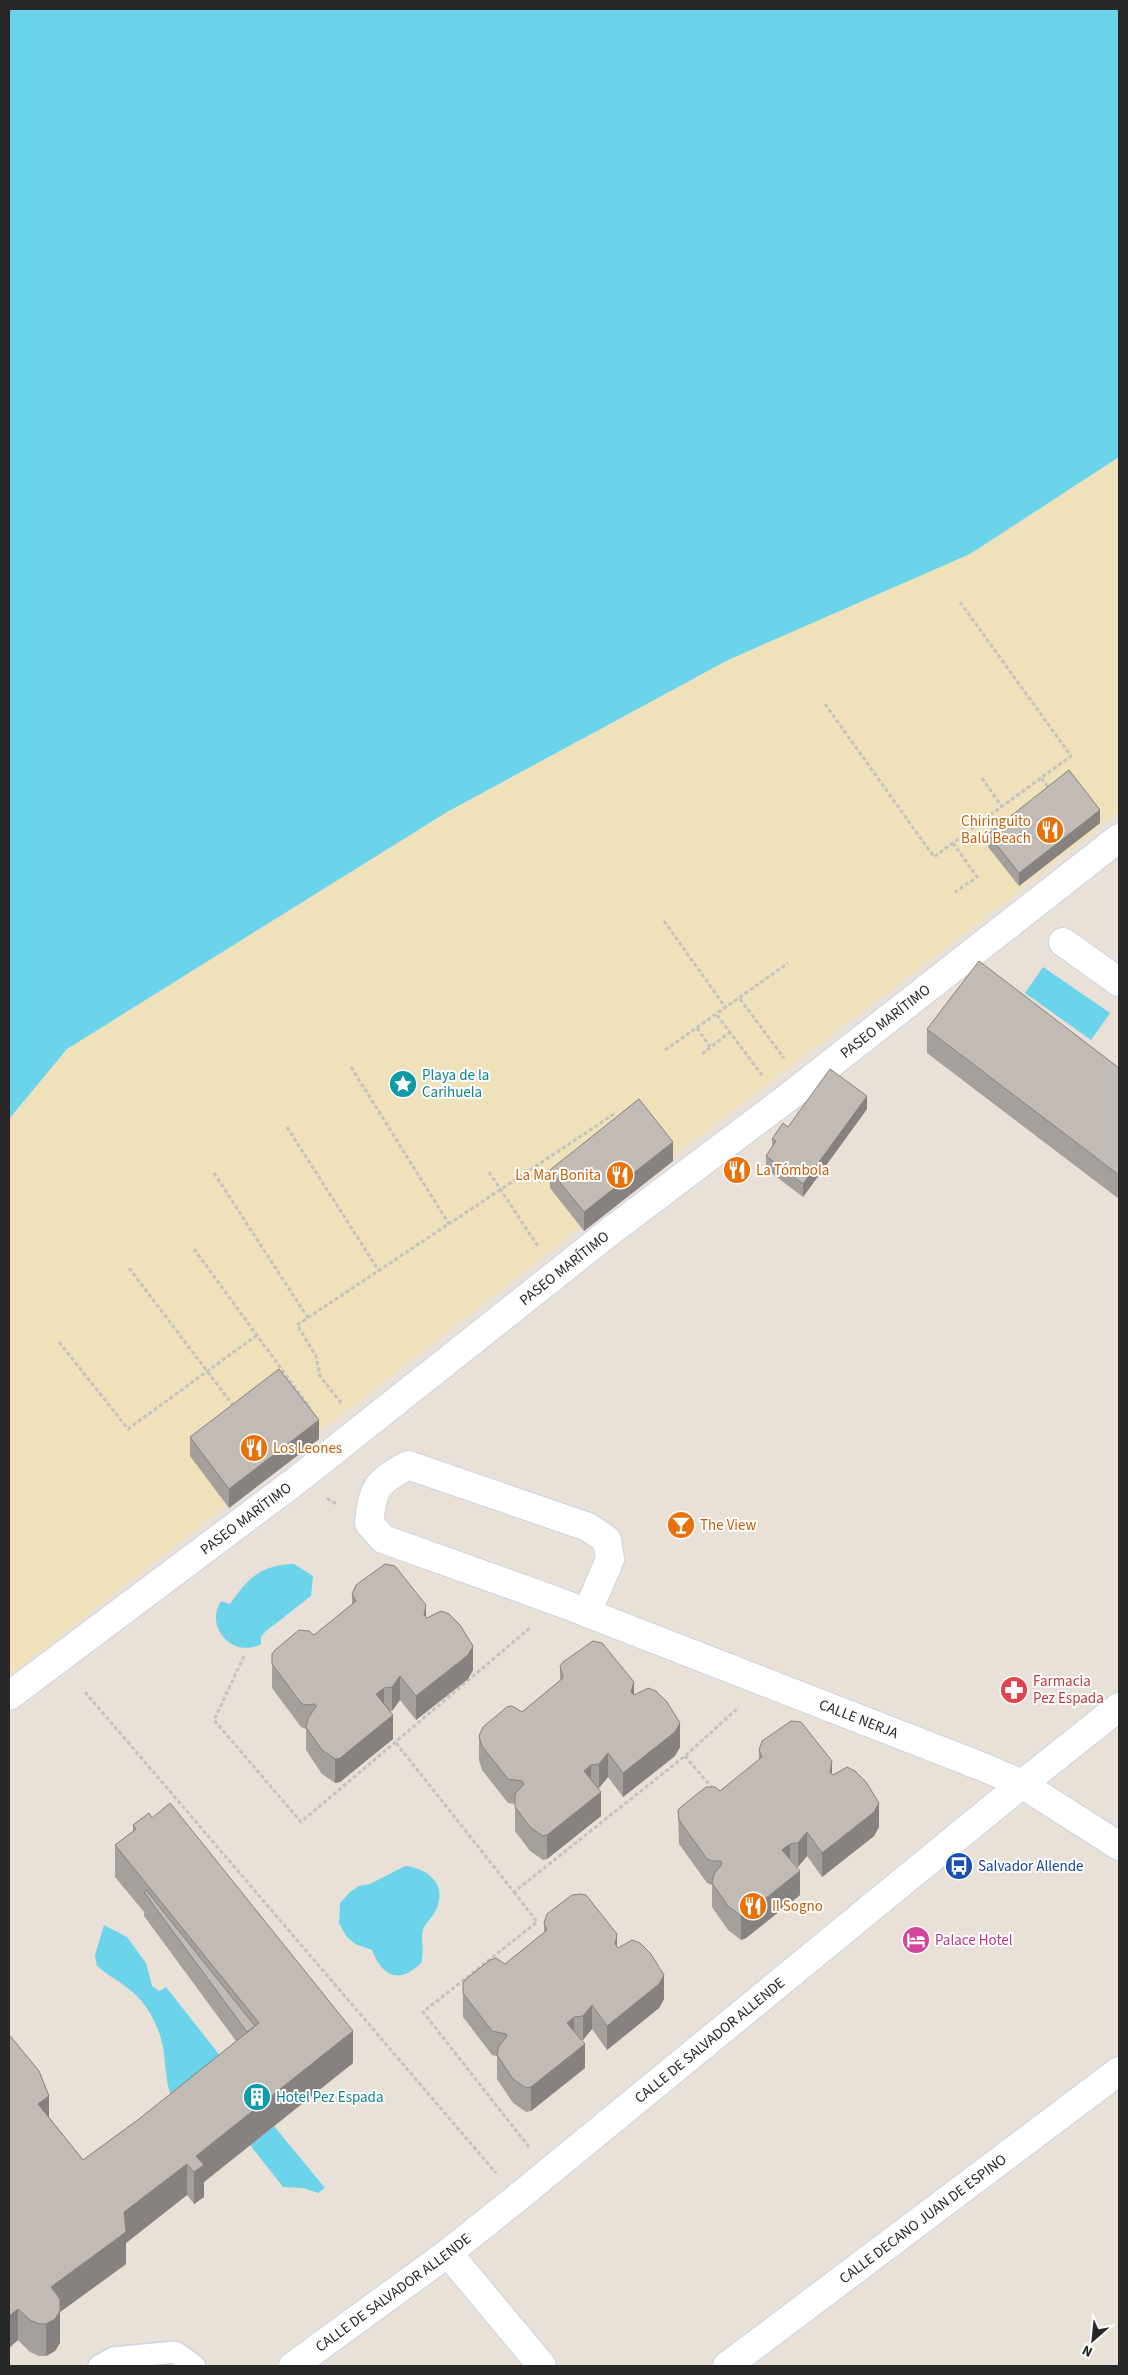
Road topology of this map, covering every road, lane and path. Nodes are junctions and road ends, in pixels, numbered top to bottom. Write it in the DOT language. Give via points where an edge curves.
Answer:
graph roads {
  1 [pos="960,602"];
  2 [pos="824,704"];
  3 [pos="982,778"];
  4 [pos="1042,778"];
  5 [pos="1055,795"];
  6 [pos="1002,807"];
  7 [pos="985,819"];
  8 [pos="1000,838"];
  9 [pos="1119,838"];
  10 [pos="953,843"];
  11 [pos="954,892"];
  12 [pos="664,921"];
  13 [pos="1062,942"];
  14 [pos="788,963"];
  15 [pos="1119,982"];
  16 [pos="740,998"];
  17 [pos="726,1008"];
  18 [pos="717,1015"];
  19 [pos="697,1028"];
  20 [pos="730,1032"];
  21 [pos="710,1048"];
  22 [pos="665,1050"];
  23 [pos="702,1054"];
  24 [pos="351,1067"];
  25 [pos="804,1085"];
  26 [pos="782,1102"];
  27 [pos="614,1114"];
  28 [pos="287,1128"];
  29 [pos="489,1172"];
  30 [pos="214,1173"];
  31 [pos="501,1190"];
  32 [pos="449,1224"];
  33 [pos="194,1249"];
  34 [pos="129,1268"];
  35 [pos="379,1271"];
  36 [pos="556,1274"];
  37 [pos="308,1318"];
  38 [pos="257,1335"];
  39 [pos="59,1342"];
  40 [pos="208,1372"];
  41 [pos="236,1409"];
  42 [pos="361,1428"];
  43 [pos="338,1447"];
  44 [pos="297,1480"];
  45 [pos="369,1523"];
  46 [pos="560,1602"];
  47 [pos="587,1613"];
  48 [pos="244,1656"];
  49 [pos="765,1683"];
  50 [pos="85,1692"];
  51 [pos="9,1696"];
  52 [pos="1119,1707"];
  53 [pos="396,1743"];
  54 [pos="685,1756"];
  55 [pos="1022,1784"];
  56 [pos="714,1791"];
  57 [pos="1119,1846"];
  58 [pos="514,1892"];
  59 [pos="1119,2071"];
  60 [pos="548,2172"];
  61 [pos="517,2198"];
  62 [pos="448,2253"];
  63 [pos="99,2366"];
  64 [pos="195,2366"];
  65 [pos="294,2366"];
  66 [pos="542,2366"];
  67 [pos="727,2366"];
  1 -- 4 [label="path" via="1071,756"];
  2 -- 10 [label="path" via="934,857"];
  3 -- 6 [label="path"];
  4 -- 5 [label="path"];
  4 -- 6 [label="path"];
  6 -- 7 [label="path"];
  7 -- 8 [label="path"];
  7 -- 10 [label="path"];
  9 -- 25 [label="street, PASEO MARÍTIMO"];
  10 -- 11 [label="path" via="977,877"];
  12 -- 17 [label="path"];
  13 -- 15 [label="street"];
  14 -- 16 [label="path"];
  16 -- 17 [label="path"];
  16 -- 25 [label="path"];
  17 -- 18 [label="path"];
  18 -- 19 [label="path"];
  18 -- 20 [label="path"];
  19 -- 21 [label="path"];
  19 -- 22 [label="path"];
  20 -- 21 [label="path"];
  20 -- 26 [label="path"];
  21 -- 23 [label="path"];
  24 -- 32 [label="path"];
  25 -- 26 [label="street, PASEO MARÍTIMO"];
  26 -- 36 [label="street, PASEO MARÍTIMO"];
  27 -- 31 [label="path"];
  28 -- 35 [label="path"];
  29 -- 31 [label="path"];
  30 -- 37 [label="path"];
  31 -- 32 [label="path"];
  31 -- 36 [label="path"];
  32 -- 35 [label="path"];
  33 -- 38 [label="path"];
  34 -- 40 [label="path"];
  35 -- 37 [label="path"];
  36 -- 42 [label="street, PASEO MARÍTIMO"];
  37 -- 42 [label="path" via="297,1325 316,1356 320,1376"];
  38 -- 40 [label="path"];
  38 -- 43 [label="path"];
  39 -- 40 [label="path" via="128,1429"];
  40 -- 41 [label="path"];
  42 -- 43 [label="street, PASEO MARÍTIMO"];
  43 -- 44 [label="street, PASEO MARÍTIMO"];
  44 -- 45 [label="path"];
  44 -- 51 [label="street, PASEO MARÍTIMO"];
  45 -- 46 [label="street, CALLE NERJA" via="383,1539"];
  45 -- 47 [label="street" via="372,1496 384,1478 408,1465 588,1528 607,1540 610,1559"];
  46 -- 47 [label="street, CALLE NERJA"];
  46 -- 53 [label="path"];
  47 -- 49 [label="street, CALLE NERJA"];
  48 -- 53 [label="path" via="214,1720 301,1822"];
  49 -- 54 [label="path"];
  49 -- 55 [label="street, CALLE NERJA"];
  50 -- 61 [label="path"];
  52 -- 55 [label="street, CALLE DE SALVADOR ALLENDE"];
  53 -- 58 [label="path"];
  54 -- 56 [label="path"];
  54 -- 58 [label="path"];
  55 -- 57 [label="street, CALLE NERJA"];
  55 -- 60 [label="street, CALLE DE SALVADOR ALLENDE"];
  58 -- 60 [label="path" via="537,1922 422,2012"];
  59 -- 67 [label="street, CALLE DECANO JUAN DE ESPINO"];
  60 -- 61 [label="street, CALLE DE SALVADOR ALLENDE"];
  61 -- 62 [label="street, CALLE DE SALVADOR ALLENDE"];
  62 -- 65 [label="street, CALLE DE SALVADOR ALLENDE"];
  62 -- 66 [label="street"];
  63 -- 64 [label="lane" via="113,2358 175,2352"];
}
